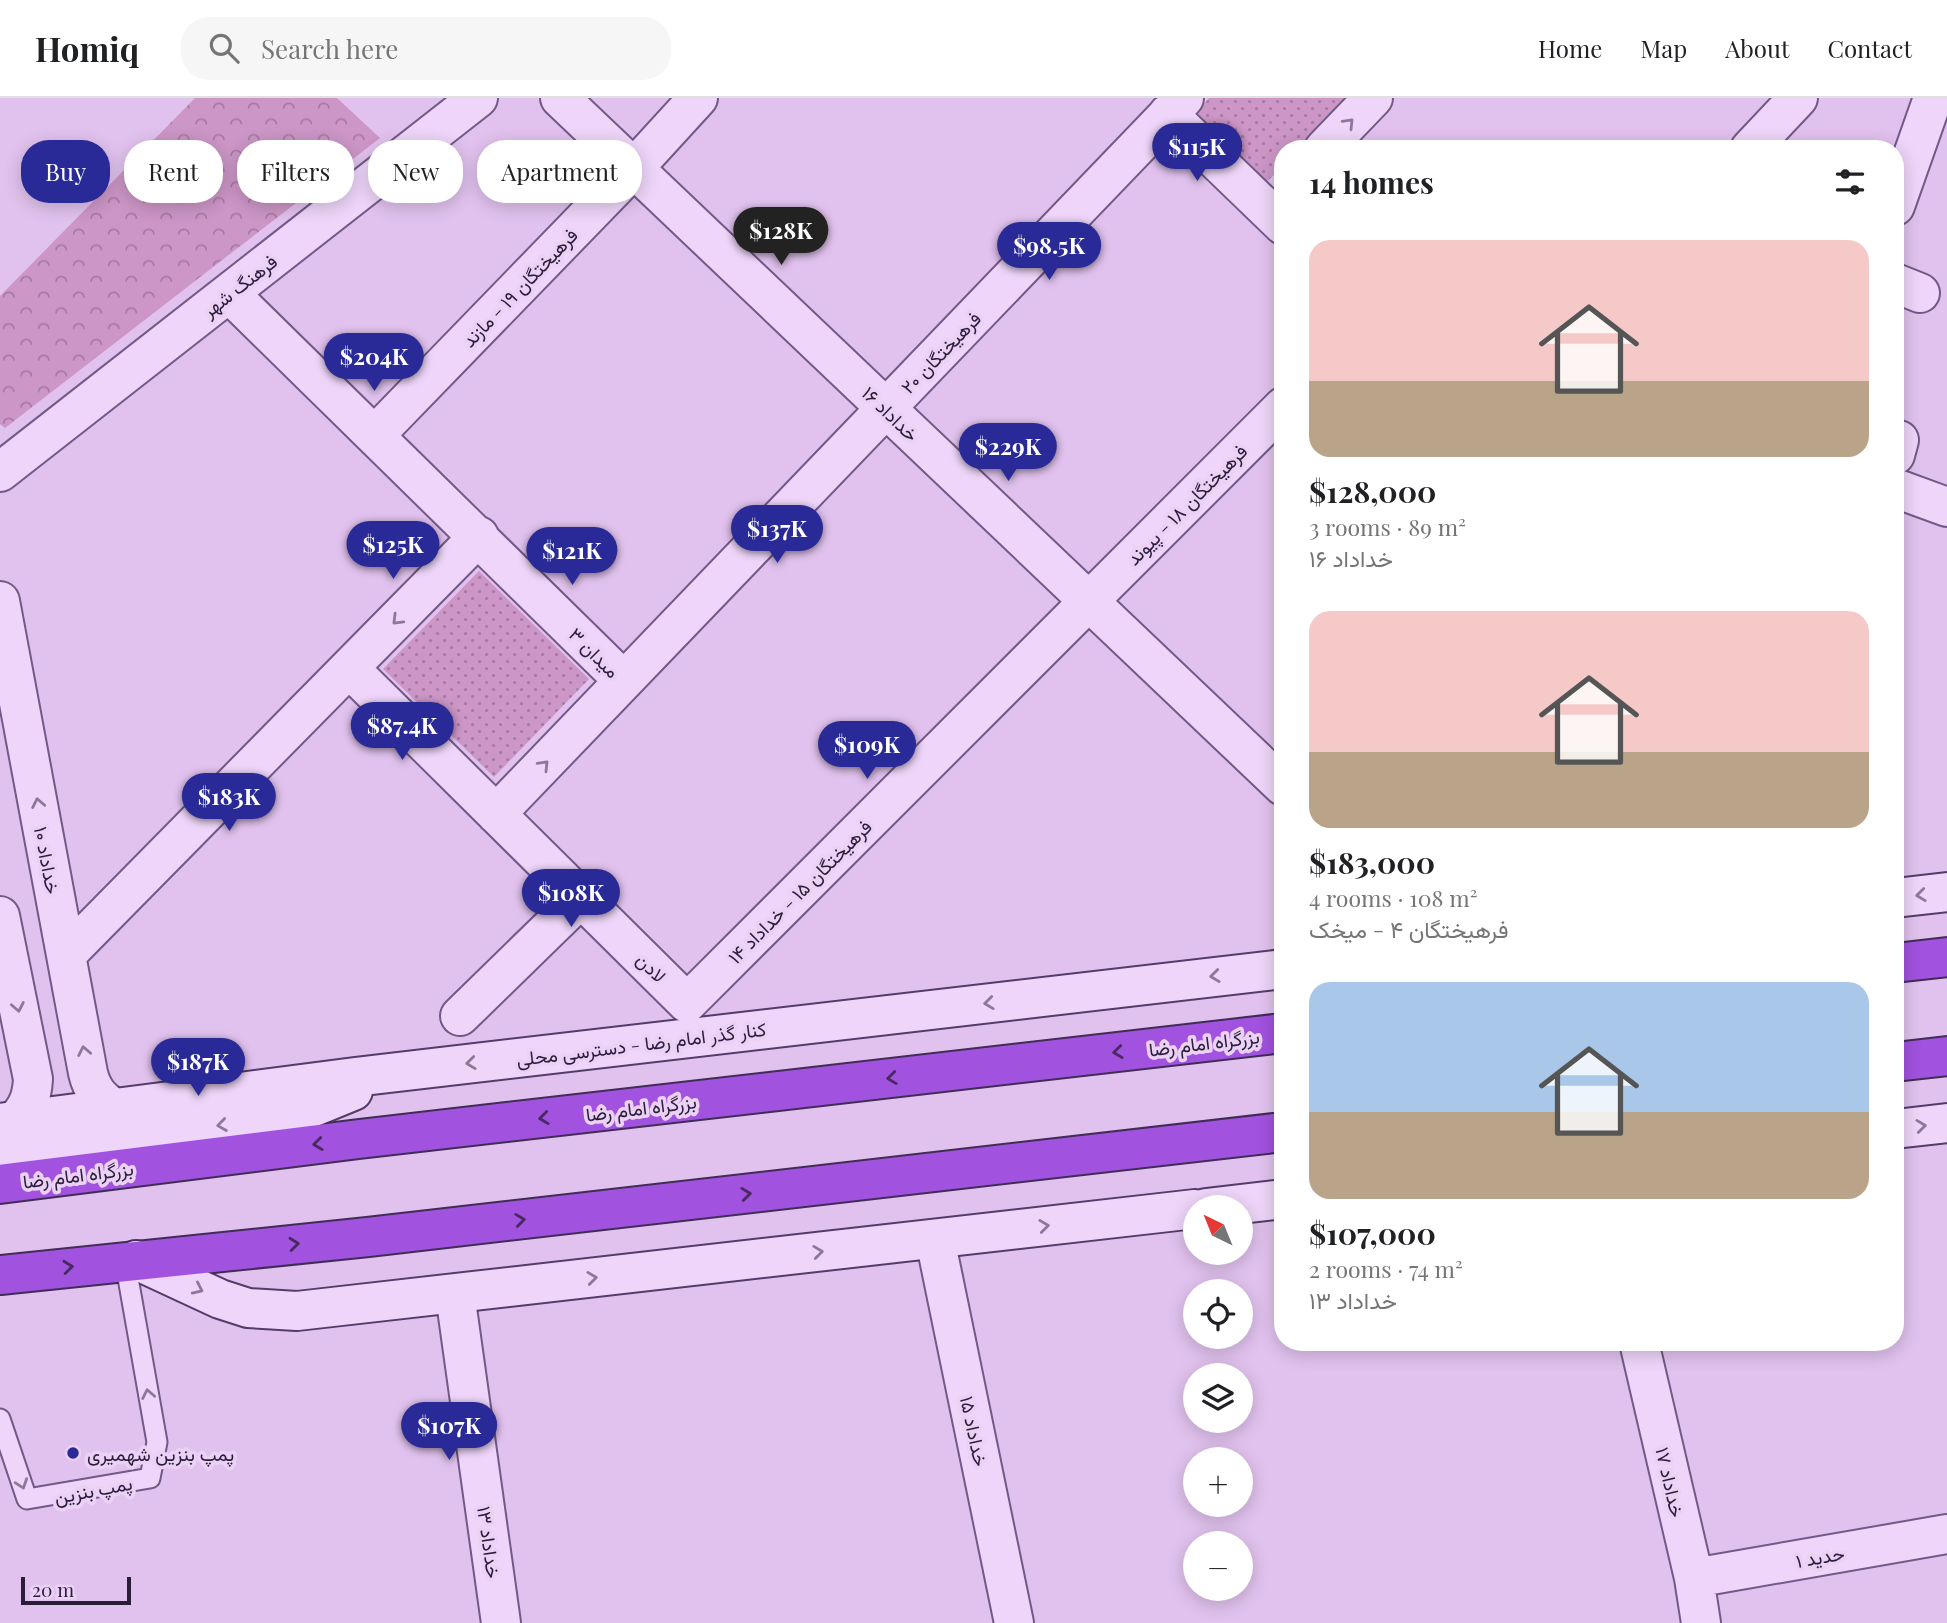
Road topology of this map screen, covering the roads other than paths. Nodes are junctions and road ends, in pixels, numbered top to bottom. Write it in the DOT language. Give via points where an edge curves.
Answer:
graph roads {
  1 [pos="478,98"];
  2 [pos="560,98"];
  3 [pos="698,98"];
  4 [pos="1373,98"];
  5 [pos="1798,98"];
  6 [pos="1933,98"];
  7 [pos="1176,106"];
  8 [pos="604,140"];
  9 [pos="1333,140"];
  10 [pos="1758,140"];
  11 [pos="642,159"];
  12 [pos="642,176"];
  13 [pos="1904,180"];
  14 [pos="600,203"];
  15 [pos="1274,206"];
  16 [pos="229,293"];
  17 [pos="886,408"];
  18 [pos="1274,416"];
  19 [pos="375,435"];
  20 [pos="0,472"];
  21 [pos="1904,491"];
  22 [pos="1947,507"];
  23 [pos="479,536"];
  24 [pos="0,601"];
  25 [pos="1089,601"];
  26 [pos="349,668"];
  27 [pos="624,681"];
  28 [pos="1274,777"];
  29 [pos="496,814"];
  30 [pos="1947,892"];
  31 [pos="1904,897"];
  32 [pos="581,898"];
  33 [pos="0,916"];
  34 [pos="66,955"];
  35 [pos="1947,957"];
  36 [pos="1904,962"];
  37 [pos="1274,970"];
  38 [pos="687,1003"];
  39 [pos="460,1016"];
  40 [pos="1274,1034"];
  41 [pos="1947,1056"];
  42 [pos="1904,1061"];
  43 [pos="404,1071"];
  44 [pos="114,1108"];
  45 [pos="1947,1123"];
  46 [pos="1904,1128"];
  47 [pos="5,1133"];
  48 [pos="1274,1133"];
  49 [pos="1274,1183"];
  50 [pos="0,1184"];
  51 [pos="1242,1195"];
  52 [pos="1274,1200"];
  53 [pos="1253,1202"];
  54 [pos="1183,1210"];
  55 [pos="935,1239"];
  56 [pos="131,1261"];
  57 [pos="0,1275"];
  58 [pos="455,1294"];
  59 [pos="1641,1351"];
  60 [pos="0,1419"];
  61 [pos="1947,1534"];
  62 [pos="1694,1578"];
  63 [pos="501,1623"];
  64 [pos="1014,1623"];
  65 [pos="1701,1623"];
  1 -- 16 [label="street, فرهنگ شهر"];
  2 -- 8 [label="street, خداداد ۱۶"];
  3 -- 11 [label="street, فرهیختگان ۱۹ - مازند"];
  9 -- 4 [label="street, one-way"];
  5 -- 10 [label="street"];
  6 -- 13 [label="street"];
  7 -- 15 [label="street"];
  7 -- 17 [label="street, فرهیختگان ۲۰"];
  12 -- 17 [label="street, خداداد ۱۶"];
  14 -- 19 [label="street, فرهیختگان ۱۹ - مازند"];
  16 -- 19 [label="street, میدان ۳"];
  16 -- 20 [label="street, فرهنگ شهر"];
  17 -- 25 [label="street, خداداد ۱۶"];
  17 -- 27 [label="street, فرهیختگان ۲۰"];
  18 -- 25 [label="street, فرهیختگان ۱۸ - پیوند"];
  19 -- 23 [label="street, میدان ۳"];
  21 -- 22 [label="street"];
  23 -- 26 [label="street, one-way"];
  23 -- 27 [label="street, میدان ۳"];
  34 -- 24 [label="street, خداداد ۱۰, one-way"];
  25 -- 28 [label="street, خداداد ۱۶"];
  25 -- 38 [label="street, فرهیختگان ۱۵ - خداداد ۱۴"];
  26 -- 29 [label="street"];
  26 -- 34 [label="street"];
  29 -- 27 [label="street, میدان ۳, one-way"];
  29 -- 32 [label="street, لادن"];
  30 -- 31 [label="street, one-way"];
  32 -- 38 [label="street, لادن"];
  32 -- 39 [label="street"];
  33 -- 47 [label="street, one-way" via="33,1079 25,1110"];
  44 -- 34 [label="street, خداداد ۱۰, one-way" via="97,1096 90,1084"];
  35 -- 36 [label="highway"];
  37 -- 43 [label="street, کنار گذر امام رضا - دسترسی محلی, one-way"];
  40 -- 50 [label="highway, بزرگراه امام رضا, one-way"];
  41 -- 42 [label="highway"];
  43 -- 44 [label="street, کنار گذر امام رضا - دسترسی محلی"];
  43 -- 47 [label="street, one-way" via="275,1118"];
  44 -- 47 [label="street, کنار گذر امام رضا - دسترسی محلی"];
  46 -- 45 [label="street, one-way"];
  56 -- 48 [label="highway, one-way"];
  49 -- 51 [label="street"];
  52 -- 53 [label="street"];
  55 -- 54 [label="street, one-way"];
  58 -- 55 [label="street, one-way"];
  55 -- 64 [label="street, خداداد ۱۵"];
  57 -- 56 [label="highway, one-way"];
  56 -- 58 [label="street, one-way" via="220,1299 276,1311"];
  60 -- 56 [label="lane, پمپ بنزین, one-way" via="27,1499 150,1478 158,1442"];
  58 -- 63 [label="street, خداداد ۱۳"];
  59 -- 62 [label="street, خداداد ۱۷"];
  61 -- 62 [label="street, حدید ۱"];
  62 -- 65 [label="street, خداداد ۱۷"];
}
